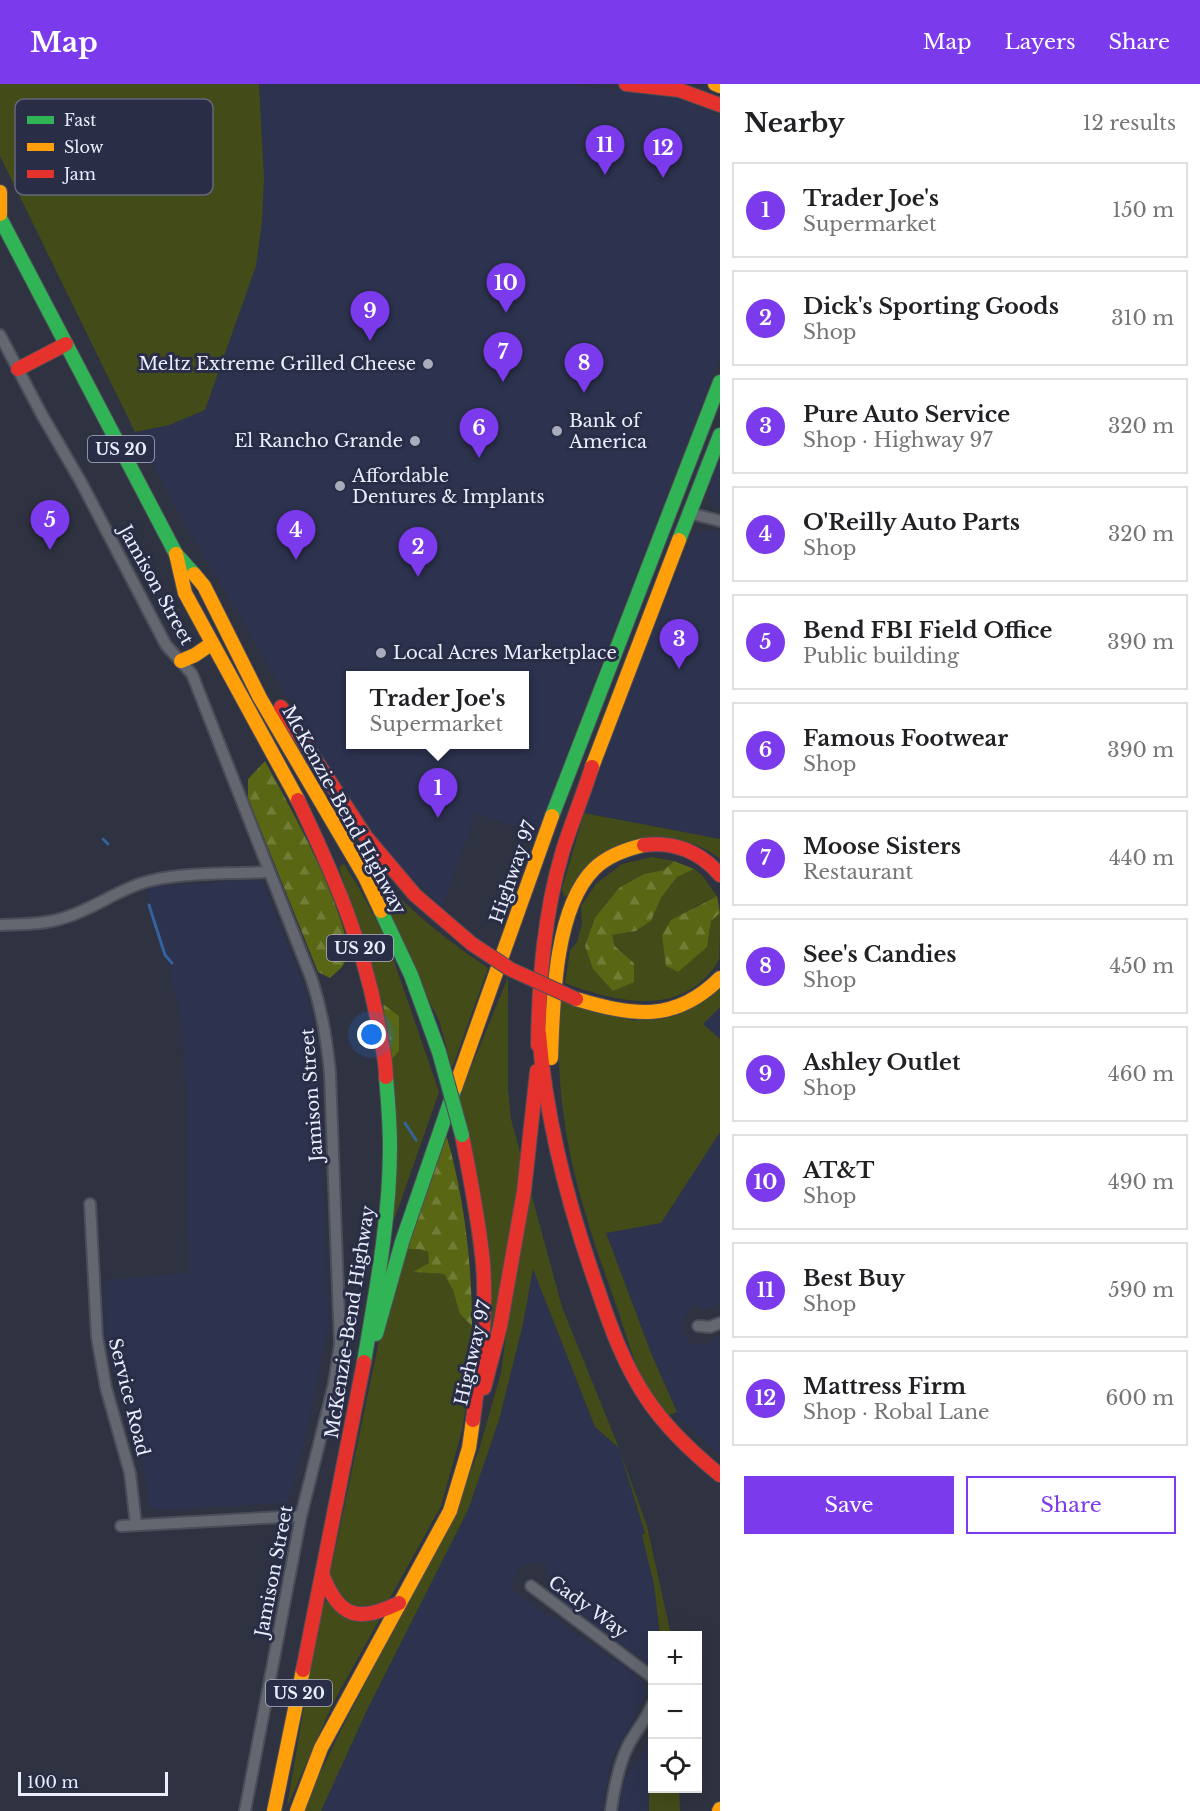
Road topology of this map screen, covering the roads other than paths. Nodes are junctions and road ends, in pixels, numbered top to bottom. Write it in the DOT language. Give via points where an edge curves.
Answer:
graph roads {
  1 [pos="626,84"];
  2 [pos="715,84"];
  3 [pos="720,86"];
  4 [pos="720,105"];
  5 [pos="0,192"];
  6 [pos="0,216"];
  7 [pos="0,335"];
  8 [pos="66,344"];
  9 [pos="18,369"];
  10 [pos="720,382"];
  11 [pos="720,435"];
  12 [pos="672,505"];
  13 [pos="689,513"];
  14 [pos="720,521"];
  15 [pos="176,554"];
  16 [pos="204,586"];
  17 [pos="211,644"];
  18 [pos="181,661"];
  19 [pos="631,662"];
  20 [pos="269,872"];
  21 [pos="720,875"];
  22 [pos="0,926"];
  23 [pos="720,978"];
  24 [pos="539,1034"];
  25 [pos="555,1150"];
  26 [pos="90,1204"];
  27 [pos="720,1323"];
  28 [pos="698,1326"];
  29 [pos="361,1381"];
  30 [pos="468,1448"];
  31 [pos="720,1475"];
  32 [pos="301,1516"];
  33 [pos="136,1525"];
  34 [pos="121,1526"];
  35 [pos="323,1576"];
  36 [pos="531,1586"];
  37 [pos="399,1603"];
  38 [pos="648,1674"];
  39 [pos="648,1715"];
  40 [pos="245,1811"];
  41 [pos="274,1811"];
  42 [pos="297,1811"];
  43 [pos="610,1811"];
  1 -- 4 [label="main road" via="679,90"];
  2 -- 3 [label="main road"];
  5 -- 6 [label="main road, McKenzie-Bend Highway / US 20"];
  6 -- 8 [label="main road, McKenzie-Bend Highway / US 20"];
  7 -- 9 [label="street, Jamison Street"];
  8 -- 9 [label="main road"];
  8 -- 15 [label="main road, McKenzie-Bend Highway / US 20"];
  9 -- 18 [label="street, Jamison Street" via="166,645"];
  10 -- 12 [label="main road, Highway 97"];
  11 -- 13 [label="main road, Highway 97"];
  12 -- 19 [label="main road" via="677,519 645,602"];
  12 -- 29 [label="main road, Highway 97" via="567,775 441,1128"];
  13 -- 14 [label="street"];
  13 -- 19 [label="main road, Highway 97"];
  15 -- 16 [label="main road, McKenzie-Bend Highway / US 20"];
  15 -- 17 [label="main road, McKenzie-Bend Highway / US 20" via="185,593"];
  16 -- 23 [label="main road, bridge" via="366,837 415,895 472,944 521,974 576,999 628,1012 685,1005 700,998"];
  16 -- 30 [label="main road, McKenzie-Bend Highway / US 20, bridge" via="260,698 376,898 411,975 438,1052 462,1135 483,1265 479,1379"];
  17 -- 18 [label="main road"];
  17 -- 29 [label="main road, McKenzie-Bend Highway / US 20" via="316,837 349,916 373,993 386,1069 390,1147 385,1231"];
  18 -- 20 [label="street, Jamison Street" via="192,674"];
  19 -- 24 [label="main road, Highway 97" via="563,851 544,935"];
  20 -- 22 [label="street" via="151,880 127,887 59,920"];
  20 -- 32 [label="street, Jamison Street" via="320,1007 330,1073 340,1344"];
  21 -- 25 [label="main road" via="696,853 654,844 619,852 594,869 577,894 565,928 554,1004 550,1065"];
  24 -- 25 [label="main road" via="543,1090"];
  24 -- 30 [label="main road, Highway 97" via="524,1191 500,1327"];
  25 -- 31 [label="main road" via="574,1220 630,1370 660,1418"];
  26 -- 33 [label="street, Service Road" via="97,1336 106,1388 130,1473"];
  27 -- 28 [label="street"];
  29 -- 35 [label="main road, McKenzie-Bend Highway / US 20"];
  30 -- 37 [label="main road, McKenzie-Bend Highway / US 20" via="450,1511"];
  32 -- 33 [label="street"];
  32 -- 40 [label="street, Jamison Street"];
  33 -- 34 [label="street"];
  35 -- 37 [label="main road" via="335,1602 349,1612 380,1613"];
  35 -- 41 [label="main road, McKenzie-Bend Highway / US 20"];
  36 -- 38 [label="street, Cady Way"];
  37 -- 42 [label="main road, McKenzie-Bend Highway / US 20" via="321,1748"];
  39 -- 43 [label="street" via="628,1746"];
}
